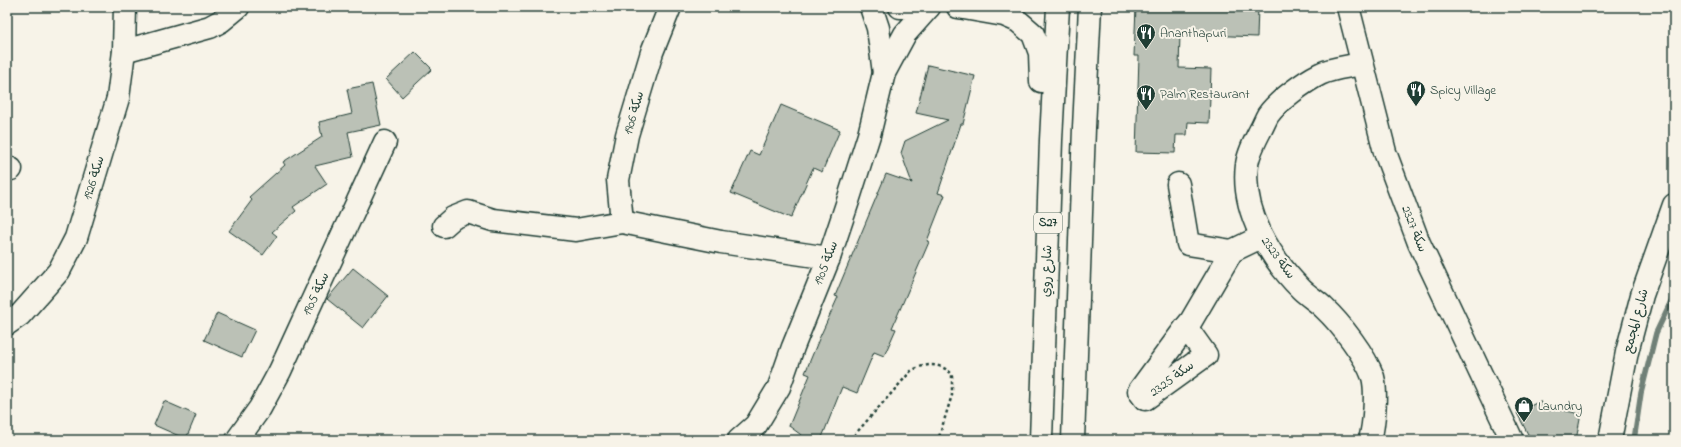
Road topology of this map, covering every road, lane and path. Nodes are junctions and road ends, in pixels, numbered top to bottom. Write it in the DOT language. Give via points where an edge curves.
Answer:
graph roads {
  1 [pos="125,7"];
  2 [pos="238,7"];
  3 [pos="670,7"];
  4 [pos="871,7"];
  5 [pos="900,7"];
  6 [pos="929,7"];
  7 [pos="958,7"];
  8 [pos="1058,7"];
  9 [pos="1090,7"];
  10 [pos="1348,7"];
  11 [pos="124,51"];
  12 [pos="1361,64"];
  13 [pos="884,74"];
  14 [pos="1051,140"];
  15 [pos="385,142"];
  16 [pos="1178,184"];
  17 [pos="1674,205"];
  18 [pos="622,222"];
  19 [pos="444,226"];
  20 [pos="1261,237"];
  21 [pos="1232,251"];
  22 [pos="829,258"];
  23 [pos="7,324"];
  24 [pos="1186,327"];
  25 [pos="1044,341"];
  26 [pos="939,437"];
  27 [pos="237,440"];
  28 [pos="739,440"];
  29 [pos="850,440"];
  30 [pos="1027,440"];
  31 [pos="1041,440"];
  32 [pos="1073,440"];
  33 [pos="1370,440"];
  34 [pos="1512,440"];
  35 [pos="1610,440"];
  1 -- 11 [label="street, سكة 1926"];
  2 -- 11 [label="street" via="210,27"];
  3 -- 18 [label="street, سكة 1906" via="652,52 627,135 618,180"];
  4 -- 13 [label="street, سكة 1905" via="878,28"];
  5 -- 6 [label="street"];
  6 -- 13 [label="street, سكة 1905" via="905,34"];
  7 -- 14 [label="street" via="1004,15 1018,21 1033,34 1040,53 1042,104"];
  8 -- 14 [label="street, شارع روي / S27"];
  9 -- 32 [label="street, S27"];
  10 -- 12 [label="street, سكة 2327"];
  11 -- 23 [label="street, سكة 1926" via="118,98 76,238 60,271 20,315"];
  12 -- 20 [label="street, سكة 2323" via="1321,73 1289,95 1269,115 1247,165 1247,186"];
  12 -- 34 [label="street, سكة 2327" via="1385,152 1419,243"];
  13 -- 22 [label="street, سكة 1905" via="869,135"];
  14 -- 25 [label="street, شارع روي / S27"];
  15 -- 27 [label="street, سكة 1905" via="280,371 260,408"];
  16 -- 21 [label="street" via="1188,244"];
  17 -- 35 [label="street, شارع المجمع" via="1642,294 1627,352"];
  18 -- 19 [label="street" via="576,230 494,220 468,212 453,218"];
  18 -- 22 [label="street" via="721,242"];
  20 -- 21 [label="street"];
  20 -- 33 [label="street, سكة 2323" via="1301,289 1325,308 1363,358 1373,378 1374,405"];
  21 -- 24 [label="street"];
  22 -- 28 [label="street, سكة 1905" via="779,387 756,425"];
  25 -- 30 [label="street" via="1032,398"];
  25 -- 31 [label="street, شارع روي / S27"];
  26 -- 29 [label="path" via="952,395 952,374 946,368 930,364 911,371"];
}
